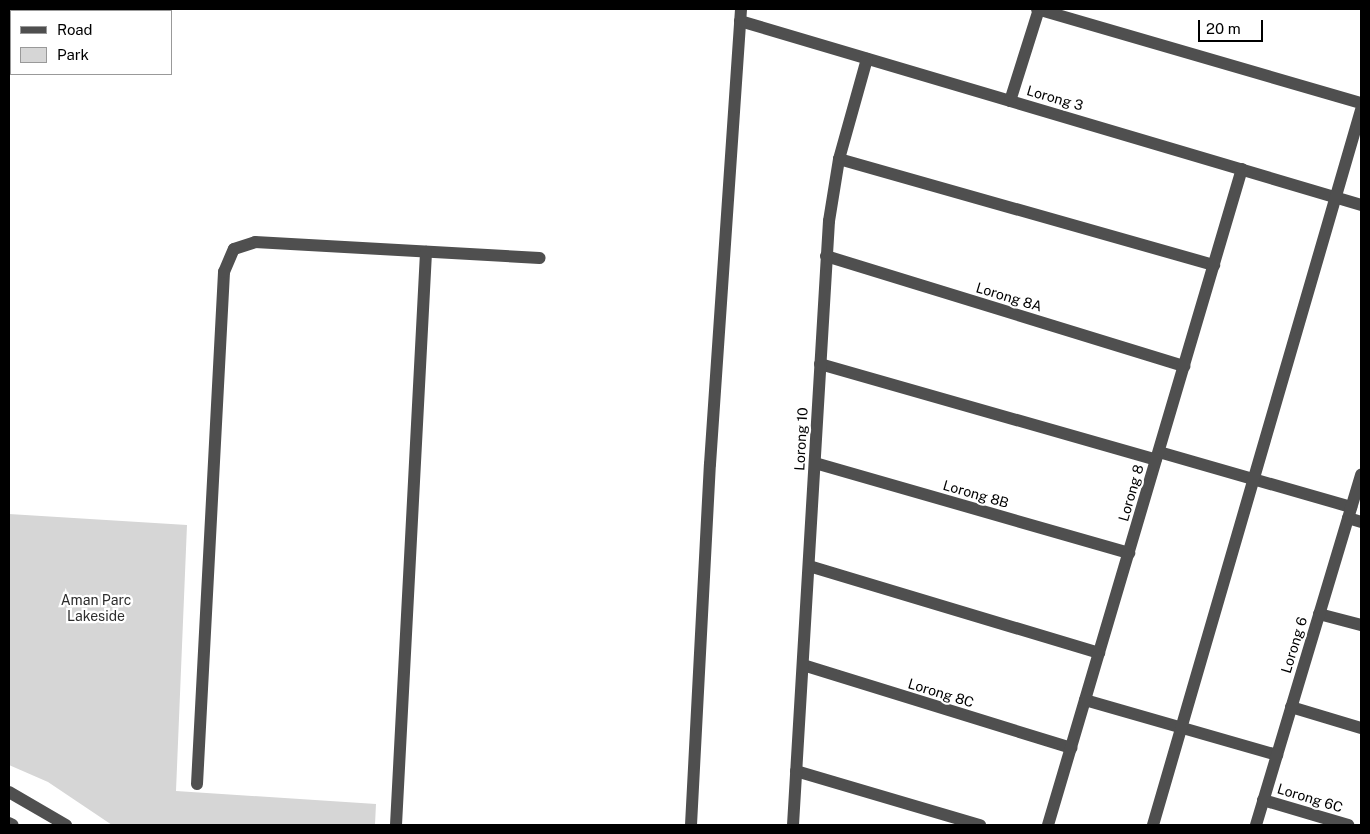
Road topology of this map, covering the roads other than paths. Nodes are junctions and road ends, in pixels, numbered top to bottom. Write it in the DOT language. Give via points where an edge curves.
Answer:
graph roads {
  1 [pos="1038,9"];
  2 [pos="740,15"];
  3 [pos="867,58"];
  4 [pos="1010,101"];
  5 [pos="1361,104"];
  6 [pos="1361,110"];
  7 [pos="838,159"];
  8 [pos="1242,169"];
  9 [pos="1336,197"];
  10 [pos="1361,205"];
  11 [pos="426,252"];
  12 [pos="826,256"];
  13 [pos="540,258"];
  14 [pos="1214,266"];
  15 [pos="820,364"];
  16 [pos="1184,366"];
  17 [pos="1157,456"];
  18 [pos="815,462"];
  19 [pos="1361,474"];
  20 [pos="1254,480"];
  21 [pos="1350,513"];
  22 [pos="1361,522"];
  23 [pos="1129,553"];
  24 [pos="809,566"];
  25 [pos="1319,614"];
  26 [pos="1361,625"];
  27 [pos="1099,653"];
  28 [pos="803,666"];
  29 [pos="1085,700"];
  30 [pos="1291,707"];
  31 [pos="1181,727"];
  32 [pos="1361,728"];
  33 [pos="1071,748"];
  34 [pos="1277,755"];
  35 [pos="796,771"];
  36 [pos="196,784"];
  37 [pos="9,792"];
  38 [pos="1263,800"];
  39 [pos="9,823"];
  40 [pos="13,825"];
  41 [pos="66,825"];
  42 [pos="396,825"];
  43 [pos="691,825"];
  44 [pos="793,825"];
  45 [pos="980,825"];
  46 [pos="1048,825"];
  47 [pos="1153,825"];
  48 [pos="1256,825"];
  49 [pos="1348,825"];
  1 -- 4 [label="street"];
  1 -- 5 [label="street"];
  2 -- 3 [label="street, Lorong 3"];
  2 -- 43 [label="street" via="710,464"];
  3 -- 4 [label="street, Lorong 3"];
  3 -- 7 [label="street, Lorong 10"];
  4 -- 8 [label="street, Lorong 3"];
  6 -- 9 [label="street"];
  7 -- 12 [label="street, Lorong 10"];
  7 -- 14 [label="street"];
  8 -- 9 [label="street, Lorong 3"];
  8 -- 14 [label="street, Lorong 8"];
  9 -- 10 [label="street, Lorong 3"];
  9 -- 20 [label="street"];
  11 -- 13 [label="street"];
  11 -- 36 [label="street" via="255,242 234,249 224,272"];
  11 -- 42 [label="street"];
  12 -- 15 [label="street, Lorong 10"];
  12 -- 16 [label="street, Lorong 8A"];
  14 -- 16 [label="street, Lorong 8"];
  15 -- 17 [label="street"];
  15 -- 18 [label="street, Lorong 10"];
  16 -- 17 [label="street, Lorong 8"];
  17 -- 20 [label="street"];
  17 -- 23 [label="street, Lorong 8"];
  18 -- 23 [label="street, Lorong 8B"];
  18 -- 24 [label="street, Lorong 10"];
  19 -- 21 [label="street, Lorong 6"];
  20 -- 21 [label="street"];
  20 -- 31 [label="street"];
  21 -- 22 [label="street"];
  21 -- 25 [label="street, Lorong 6"];
  23 -- 27 [label="street, Lorong 8"];
  24 -- 27 [label="street"];
  24 -- 28 [label="street, Lorong 10"];
  25 -- 26 [label="street"];
  25 -- 30 [label="street, Lorong 6"];
  27 -- 29 [label="street, Lorong 8"];
  28 -- 33 [label="street, Lorong 8C"];
  28 -- 35 [label="street, Lorong 10"];
  29 -- 31 [label="street"];
  29 -- 33 [label="street, Lorong 8"];
  30 -- 32 [label="street"];
  30 -- 34 [label="street, Lorong 6"];
  31 -- 34 [label="street"];
  31 -- 47 [label="street"];
  33 -- 46 [label="street, Lorong 8"];
  34 -- 38 [label="street, Lorong 6"];
  35 -- 44 [label="street, Lorong 10"];
  35 -- 45 [label="street"];
  37 -- 41 [label="street"];
  38 -- 48 [label="street, Lorong 6"];
  38 -- 49 [label="street, Lorong 6C"];
  39 -- 40 [label="street"];
}
